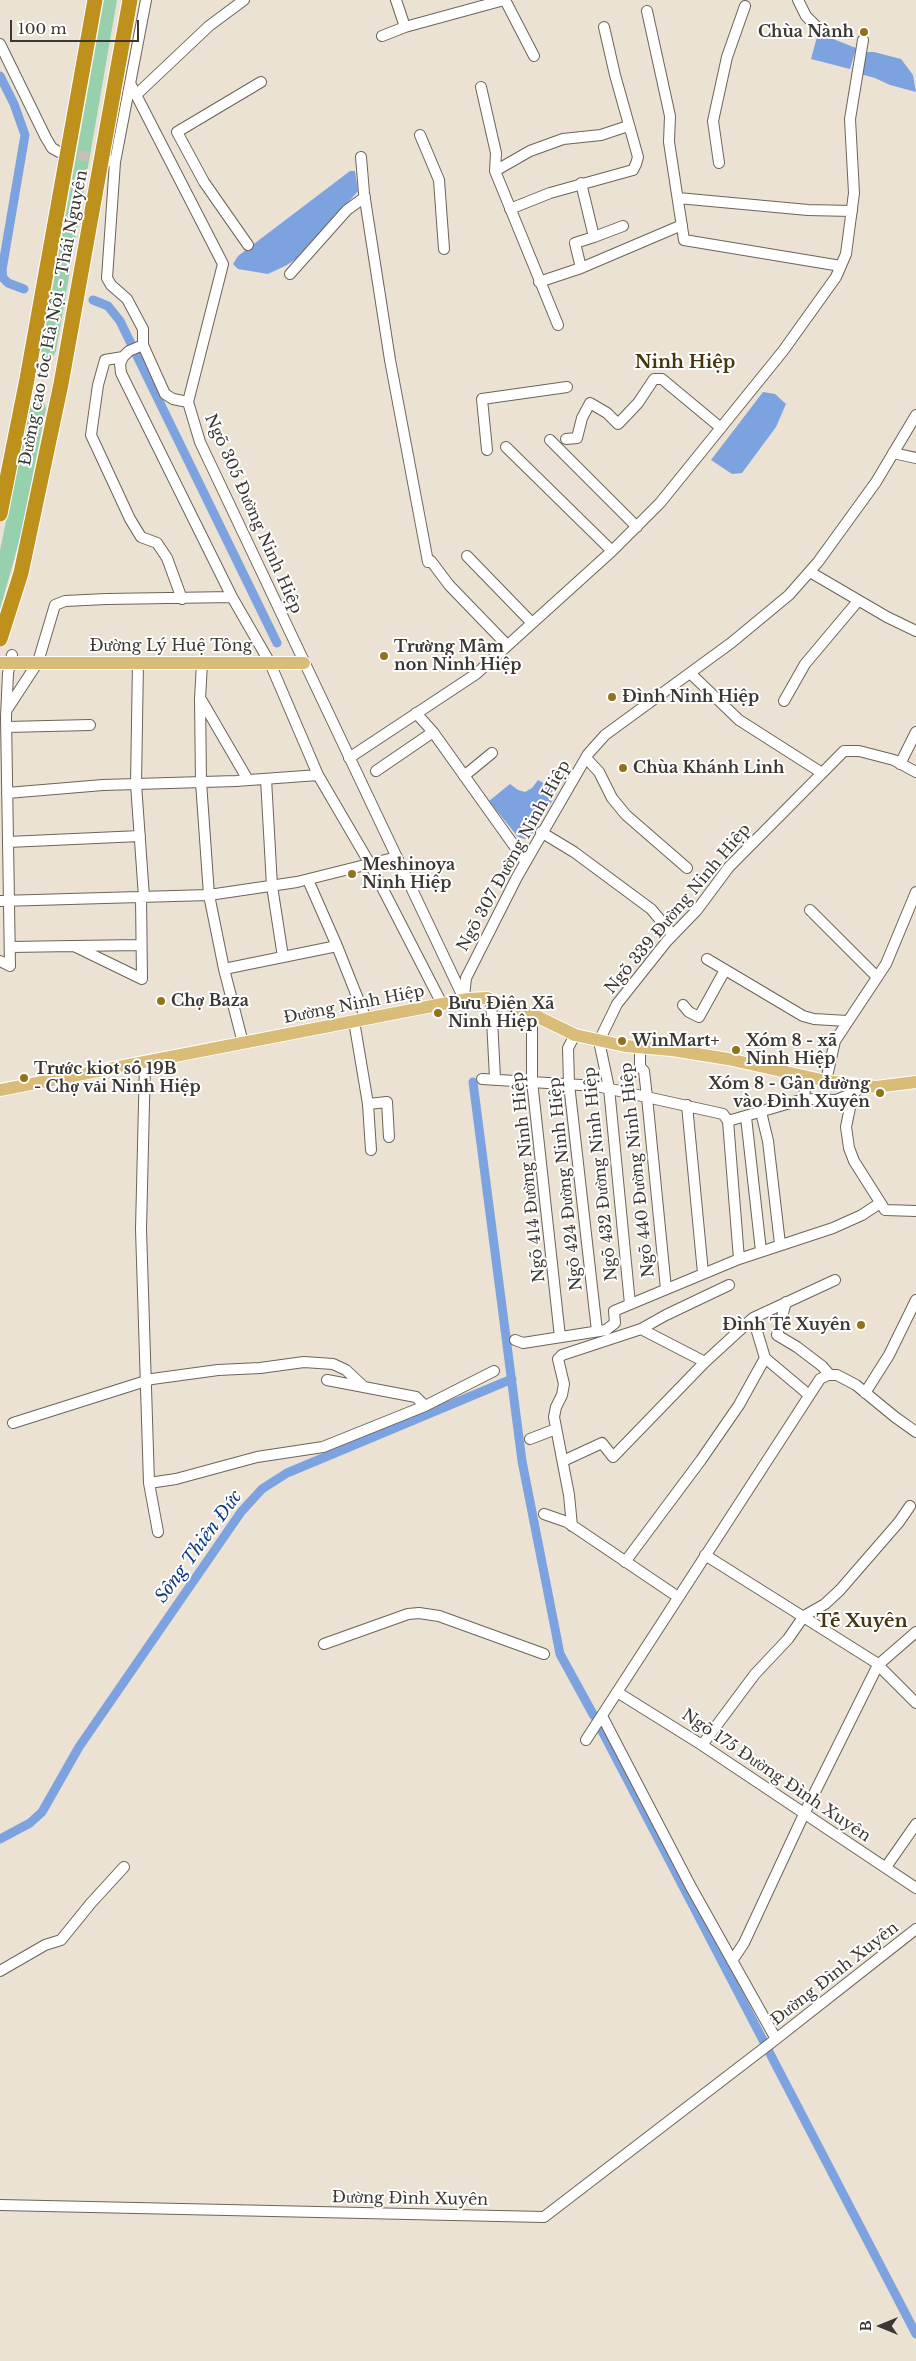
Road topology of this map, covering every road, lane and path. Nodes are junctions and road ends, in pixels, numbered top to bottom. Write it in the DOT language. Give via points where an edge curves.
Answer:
graph roads {
  1 [pos="95,0"];
  2 [pos="130,0"];
  3 [pos="146,0"];
  4 [pos="244,0"];
  5 [pos="396,0"];
  6 [pos="505,0"];
  7 [pos="798,0"];
  8 [pos="745,6"];
  9 [pos="647,11"];
  10 [pos="815,25"];
  11 [pos="405,27"];
  12 [pos="604,27"];
  13 [pos="382,36"];
  14 [pos="863,40"];
  15 [pos="0,44"];
  16 [pos="534,56"];
  17 [pos="4,59"];
  18 [pos="260,82"];
  19 [pos="131,85"];
  20 [pos="481,87"];
  21 [pos="136,95"];
  22 [pos="628,126"];
  23 [pos="420,135"];
  24 [pos="59,152"];
  25 [pos="361,157"];
  26 [pos="104,160"];
  27 [pos="115,162"];
  28 [pos="719,163"];
  29 [pos="495,171"];
  30 [pos="581,183"];
  31 [pos="365,197"];
  32 [pos="678,198"];
  33 [pos="510,210"];
  34 [pos="852,211"];
  35 [pos="682,225"];
  36 [pos="623,226"];
  37 [pos="594,237"];
  38 [pos="248,245"];
  39 [pos="444,249"];
  40 [pos="840,266"];
  41 [pos="581,268"];
  42 [pos="290,274"];
  43 [pos="540,282"];
  44 [pos="558,325"];
  45 [pos="141,346"];
  46 [pos="126,354"];
  47 [pos="567,387"];
  48 [pos="188,402"];
  49 [pos="916,415"];
  50 [pos="721,428"];
  51 [pos="566,439"];
  52 [pos="550,440"];
  53 [pos="506,447"];
  54 [pos="487,450"];
  55 [pos="894,453"];
  56 [pos="916,458"];
  57 [pos="0,514"];
  58 [pos="636,528"];
  59 [pos="612,551"];
  60 [pos="467,556"];
  61 [pos="810,572"];
  62 [pos="232,597"];
  63 [pos="182,599"];
  64 [pos="858,600"];
  65 [pos="532,622"];
  66 [pos="916,631"];
  67 [pos="0,639"];
  68 [pos="507,645"];
  69 [pos="6,659"];
  70 [pos="38,662"];
  71 [pos="138,662"];
  72 [pos="202,663"];
  73 [pos="270,663"];
  74 [pos="304,663"];
  75 [pos="690,673"];
  76 [pos="200,699"];
  77 [pos="784,701"];
  78 [pos="7,709"];
  79 [pos="416,713"];
  80 [pos="90,725"];
  81 [pos="7,732"];
  82 [pos="433,732"];
  83 [pos="916,732"];
  84 [pos="0,749"];
  85 [pos="492,752"];
  86 [pos="349,758"];
  87 [pos="586,758"];
  88 [pos="900,764"];
  89 [pos="376,771"];
  90 [pos="916,772"];
  91 [pos="822,773"];
  92 [pos="318,775"];
  93 [pos="464,776"];
  94 [pos="266,779"];
  95 [pos="248,780"];
  96 [pos="201,782"];
  97 [pos="136,784"];
  98 [pos="7,793"];
  99 [pos="541,832"];
  100 [pos="140,836"];
  101 [pos="8,842"];
  102 [pos="397,857"];
  103 [pos="525,861"];
  104 [pos="370,864"];
  105 [pos="687,868"];
  106 [pos="308,880"];
  107 [pos="272,886"];
  108 [pos="916,892"];
  109 [pos="209,895"];
  110 [pos="142,897"];
  111 [pos="4,902"];
  112 [pos="810,910"];
  113 [pos="673,935"];
  114 [pos="142,945"];
  115 [pos="74,946"];
  116 [pos="338,946"];
  117 [pos="10,947"];
  118 [pos="283,957"];
  119 [pos="707,959"];
  120 [pos="0,961"];
  121 [pos="224,969"];
  122 [pos="725,970"];
  123 [pos="877,977"];
  124 [pos="464,1000"];
  125 [pos="491,1000"];
  126 [pos="442,1004"];
  127 [pos="683,1005"];
  128 [pos="532,1014"];
  129 [pos="360,1020"];
  130 [pos="847,1021"];
  131 [pos="575,1035"];
  132 [pos="599,1041"];
  133 [pos="243,1043"];
  134 [pos="640,1048"];
  135 [pos="145,1062"];
  136 [pos="806,1076"];
  137 [pos="482,1078"];
  138 [pos="495,1078"];
  139 [pos="826,1080"];
  140 [pos="532,1081"];
  141 [pos="916,1082"];
  142 [pos="569,1084"];
  143 [pos="876,1087"];
  144 [pos="609,1088"];
  145 [pos="0,1090"];
  146 [pos="853,1093"];
  147 [pos="647,1097"];
  148 [pos="804,1099"];
  149 [pos="368,1104"];
  150 [pos="687,1105"];
  151 [pos="760,1112"];
  152 [pos="746,1117"];
  153 [pos="728,1121"];
  154 [pos="389,1136"];
  155 [pos="370,1150"];
  156 [pos="883,1207"];
  157 [pos="916,1211"];
  158 [pos="780,1244"];
  159 [pos="760,1251"];
  160 [pos="739,1259"];
  161 [pos="703,1273"];
  162 [pos="835,1280"];
  163 [pos="729,1285"];
  164 [pos="666,1289"];
  165 [pos="916,1300"];
  166 [pos="786,1302"];
  167 [pos="630,1304"];
  168 [pos="753,1318"];
  169 [pos="641,1329"];
  170 [pos="597,1331"];
  171 [pos="560,1337"];
  172 [pos="515,1340"];
  173 [pos="765,1358"];
  174 [pos="705,1362"];
  175 [pos="494,1371"];
  176 [pos="830,1375"];
  177 [pos="327,1380"];
  178 [pos="146,1382"];
  179 [pos="363,1386"];
  180 [pos="865,1393"];
  181 [pos="810,1395"];
  182 [pos="425,1406"];
  183 [pos="13,1423"];
  184 [pos="556,1429"];
  185 [pos="916,1432"];
  186 [pos="530,1439"];
  187 [pos="563,1461"];
  188 [pos="149,1483"];
  189 [pos="910,1506"];
  190 [pos="544,1514"];
  191 [pos="572,1526"];
  192 [pos="158,1532"];
  193 [pos="705,1554"];
  194 [pos="625,1562"];
  195 [pos="678,1597"];
  196 [pos="804,1616"];
  197 [pos="916,1632"];
  198 [pos="324,1644"];
  199 [pos="544,1654"];
  200 [pos="878,1665"];
  201 [pos="618,1692"];
  202 [pos="916,1704"];
  203 [pos="602,1716"];
  204 [pos="586,1740"];
  205 [pos="702,1744"];
  206 [pos="804,1814"];
  207 [pos="916,1824"];
  208 [pos="124,1867"];
  209 [pos="886,1867"];
  210 [pos="916,1888"];
  211 [pos="916,1929"];
  212 [pos="732,1961"];
  213 [pos="0,1971"];
  214 [pos="774,2041"];
  215 [pos="0,2205"];
  1 -- 57 [label="highway, Đường cao tốc Hà Nội - Thái Nguyên"];
  2 -- 67 [label="highway, Đường cao tốc Hà Nội - Thái Nguyên" via="61,384 21,573"];
  3 -- 19 [label="street"];
  4 -- 21 [label="street" via="209,26"];
  5 -- 11 [label="street"];
  6 -- 11 [label="street"];
  6 -- 16 [label="street"];
  7 -- 10 [label="street"];
  8 -- 28 [label="street" via="713,121"];
  9 -- 32 [label="street" via="670,116 669,142"];
  11 -- 13 [label="street"];
  12 -- 22 [label="street"];
  14 -- 34 [label="street" via="850,119"];
  15 -- 17 [label="street"];
  17 -- 24 [label="street" via="46,138"];
  18 -- 38 [label="street" via="176,132 204,182"];
  19 -- 21 [label="street, Ngõ 305 Đường Ninh Hiệp"];
  19 -- 27 [label="street"];
  20 -- 29 [label="street" via="496,153"];
  21 -- 48 [label="street, Ngõ 305 Đường Ninh Hiệp" via="223,264"];
  22 -- 29 [label="street" via="601,134 563,139 530,151"];
  22 -- 30 [label="street" via="638,157 633,170"];
  23 -- 39 [label="street" via="439,180"];
  25 -- 31 [label="street"];
  26 -- 27 [label="street"];
  27 -- 45 [label="street" via="106,273 111,286 127,300 138,316 143,329"];
  29 -- 33 [label="street"];
  30 -- 33 [label="street"];
  30 -- 37 [label="street"];
  31 -- 42 [label="street" via="347,210"];
  31 -- 68 [label="street" via="390,360 429,561"];
  32 -- 34 [label="street"];
  32 -- 35 [label="street"];
  33 -- 43 [label="street"];
  34 -- 40 [label="street" via="846,254"];
  35 -- 40 [label="street" via="684,240"];
  35 -- 41 [label="street"];
  36 -- 37 [label="street"];
  37 -- 41 [label="street" via="575,243"];
  40 -- 50 [label="street" via="836,277 783,351"];
  41 -- 43 [label="street"];
  43 -- 44 [label="street"];
  45 -- 46 [label="street"];
  45 -- 48 [label="street" via="165,394"];
  46 -- 62 [label="street" via="120,364 121,373"];
  46 -- 63 [label="street" via="104,360 91,436 130,519 141,537 157,543"];
  47 -- 54 [label="street" via="482,399"];
  48 -- 74 [label="street, Ngõ 305 Đường Ninh Hiệp" via="200,442"];
  49 -- 55 [label="street, Ngõ 307 Đường Ninh Hiệp"];
  50 -- 51 [label="street" via="662,379 654,379 618,424 590,403 577,438"];
  50 -- 58 [label="street"];
  52 -- 58 [label="street"];
  53 -- 59 [label="street"];
  55 -- 56 [label="street"];
  55 -- 61 [label="street, Ngõ 307 Đường Ninh Hiệp"];
  58 -- 59 [label="street"];
  59 -- 65 [label="street"];
  60 -- 65 [label="street"];
  61 -- 64 [label="street"];
  61 -- 75 [label="street, Ngõ 307 Đường Ninh Hiệp" via="789,595 731,644"];
  62 -- 63 [label="street"];
  62 -- 73 [label="street"];
  63 -- 70 [label="street" via="65,600 56,605 52,614"];
  64 -- 66 [label="street"];
  64 -- 77 [label="street" via="806,664"];
  65 -- 68 [label="street"];
  68 -- 79 [label="street" via="476,674"];
  69 -- 70 [label="main road, Đường Lý Huệ Tông"];
  69 -- 78 [label="street"];
  70 -- 71 [label="main road, Đường Lý Huệ Tông"];
  70 -- 78 [label="street"];
  71 -- 72 [label="main road, Đường Lý Huệ Tông"];
  71 -- 97 [label="street"];
  72 -- 73 [label="main road, Đường Lý Huệ Tông"];
  72 -- 76 [label="street"];
  73 -- 74 [label="main road, Đường Lý Huệ Tông"];
  73 -- 92 [label="street"];
  74 -- 86 [label="street, Ngõ 305 Đường Ninh Hiệp"];
  75 -- 87 [label="street, Ngõ 307 Đường Ninh Hiệp" via="605,735"];
  75 -- 91 [label="street" via="739,720"];
  76 -- 95 [label="street"];
  76 -- 96 [label="street"];
  78 -- 81 [label="street"];
  79 -- 82 [label="street"];
  79 -- 86 [label="street"];
  80 -- 81 [label="street"];
  81 -- 84 [label="street"];
  81 -- 98 [label="street"];
  82 -- 89 [label="street"];
  82 -- 93 [label="street"];
  83 -- 88 [label="street"];
  85 -- 93 [label="street"];
  86 -- 102 [label="street, Ngõ 305 Đường Ninh Hiệp"];
  87 -- 99 [label="street, Ngõ 307 Đường Ninh Hiệp"];
  87 -- 105 [label="street" via="599,772 612,798 626,815"];
  88 -- 90 [label="street, Ngõ 339 Đường Ninh Hiệp"];
  88 -- 91 [label="street, Ngõ 339 Đường Ninh Hiệp" via="859,751 844,751"];
  91 -- 113 [label="street, Ngõ 339 Đường Ninh Hiệp" via="729,867 697,910"];
  92 -- 94 [label="street"];
  92 -- 104 [label="street"];
  93 -- 103 [label="street"];
  94 -- 95 [label="street"];
  94 -- 107 [label="street"];
  95 -- 96 [label="street"];
  96 -- 97 [label="street"];
  96 -- 109 [label="street"];
  97 -- 98 [label="street"];
  97 -- 100 [label="street"];
  98 -- 101 [label="street"];
  99 -- 103 [label="street, Ngõ 307 Đường Ninh Hiệp"];
  99 -- 113 [label="street" via="574,852 651,909"];
  100 -- 101 [label="street"];
  100 -- 110 [label="street"];
  101 -- 111 [label="street"];
  102 -- 104 [label="street"];
  102 -- 124 [label="street, Ngõ 305 Đường Ninh Hiệp"];
  103 -- 124 [label="street, Ngõ 307 Đường Ninh Hiệp" via="466,978"];
  104 -- 106 [label="street"];
  104 -- 126 [label="street"];
  106 -- 107 [label="street"];
  106 -- 116 [label="street"];
  107 -- 109 [label="street"];
  107 -- 118 [label="street"];
  108 -- 123 [label="street" via="886,964"];
  109 -- 110 [label="street"];
  109 -- 121 [label="street"];
  110 -- 111 [label="street"];
  110 -- 114 [label="street"];
  111 -- 117 [label="street"];
  112 -- 123 [label="street"];
  113 -- 132 [label="street, Ngõ 339 Đường Ninh Hiệp" via="617,1004"];
  114 -- 115 [label="street"];
  114 -- 115 [label="street" via="142,979"];
  115 -- 117 [label="street"];
  116 -- 118 [label="street"];
  116 -- 129 [label="street"];
  117 -- 120 [label="street" via="10,966"];
  118 -- 121 [label="street"];
  119 -- 122 [label="street"];
  121 -- 133 [label="street"];
  122 -- 127 [label="street" via="699,1017"];
  122 -- 130 [label="street" via="803,1016"];
  123 -- 130 [label="street"];
  124 -- 125 [label="main road, Đường Ninh Hiệp"];
  124 -- 126 [label="main road, Đường Ninh Hiệp"];
  125 -- 128 [label="main road, Đường Ninh Hiệp"];
  125 -- 138 [label="street"];
  126 -- 129 [label="main road, Đường Ninh Hiệp"];
  128 -- 131 [label="main road, Đường Ninh Hiệp"];
  128 -- 140 [label="street, Ngõ 414 Đường Ninh Hiệp"];
  129 -- 133 [label="main road, Đường Ninh Hiệp"];
  129 -- 149 [label="street"];
  130 -- 139 [label="street" via="834,1041"];
  131 -- 132 [label="main road, Đường Ninh Hiệp"];
  131 -- 142 [label="street, Ngõ 424 Đường Ninh Hiệp" via="568,1048"];
  132 -- 134 [label="main road, Đường Ninh Hiệp"];
  132 -- 144 [label="street, Ngõ 432 Đường Ninh Hiệp"];
  133 -- 135 [label="main road, Đường Ninh Hiệp"];
  134 -- 136 [label="main road, Đường Ninh Hiệp" via="728,1059"];
  134 -- 147 [label="street, Ngõ 440 Đường Ninh Hiệp" via="640,1067 644,1071"];
  135 -- 145 [label="main road, Đường Ninh Hiệp"];
  135 -- 178 [label="street" via="141,1230"];
  136 -- 139 [label="main road, Đường Ninh Hiệp"];
  136 -- 148 [label="street"];
  137 -- 138 [label="street"];
  138 -- 140 [label="street"];
  139 -- 143 [label="main road, Đường Ninh Hiệp"];
  140 -- 142 [label="street"];
  140 -- 171 [label="street, Ngõ 414 Đường Ninh Hiệp"];
  141 -- 143 [label="main road, Đường Ninh Hiệp"];
  142 -- 144 [label="street"];
  142 -- 170 [label="street, Ngõ 424 Đường Ninh Hiệp"];
  143 -- 146 [label="street" via="861,1088"];
  144 -- 147 [label="street"];
  144 -- 167 [label="street, Ngõ 432 Đường Ninh Hiệp"];
  146 -- 148 [label="street" via="836,1100"];
  146 -- 156 [label="street" via="846,1127 849,1148"];
  147 -- 150 [label="street"];
  147 -- 164 [label="street, Ngõ 440 Đường Ninh Hiệp"];
  148 -- 151 [label="street"];
  149 -- 154 [label="street" via="387,1102"];
  149 -- 155 [label="street"];
  150 -- 153 [label="street" via="724,1114"];
  150 -- 161 [label="street"];
  151 -- 152 [label="street"];
  151 -- 158 [label="street" via="768,1141"];
  152 -- 153 [label="street"];
  152 -- 159 [label="street"];
  153 -- 160 [label="street"];
  156 -- 157 [label="street"];
  156 -- 158 [label="street" via="833,1228"];
  158 -- 159 [label="street"];
  159 -- 160 [label="street"];
  160 -- 161 [label="street"];
  161 -- 164 [label="street"];
  162 -- 166 [label="street"];
  163 -- 169 [label="street"];
  164 -- 167 [label="street"];
  165 -- 180 [label="street" via="889,1355"];
  166 -- 168 [label="street"];
  166 -- 176 [label="street" via="777,1335"];
  167 -- 170 [label="street" via="614,1311 615,1324"];
  168 -- 173 [label="street"];
  168 -- 174 [label="street"];
  169 -- 174 [label="street"];
  169 -- 184 [label="street" via="558,1359 564,1384 554,1418"];
  170 -- 171 [label="street"];
  171 -- 172 [label="street" via="523,1343"];
  173 -- 181 [label="street"];
  173 -- 194 [label="street" via="739,1405"];
  174 -- 187 [label="street" via="613,1457 602,1443"];
  175 -- 182 [label="street"];
  176 -- 180 [label="street" via="837,1375"];
  176 -- 181 [label="street" via="820,1379"];
  177 -- 179 [label="street"];
  178 -- 179 [label="street" via="218,1370 304,1362 333,1364 346,1370"];
  178 -- 183 [label="street"];
  178 -- 188 [label="street"];
  179 -- 182 [label="street" via="416,1397"];
  180 -- 185 [label="street"];
  181 -- 193 [label="street"];
  182 -- 188 [label="street" via="323,1447 257,1457 176,1480"];
  184 -- 186 [label="street"];
  184 -- 187 [label="street"];
  187 -- 191 [label="street"];
  188 -- 192 [label="street"];
  189 -- 196 [label="street" via="840,1590 825,1604"];
  190 -- 191 [label="street"];
  191 -- 194 [label="street"];
  193 -- 195 [label="street"];
  193 -- 196 [label="street"];
  194 -- 195 [label="street"];
  195 -- 201 [label="street"];
  196 -- 200 [label="street"];
  196 -- 205 [label="street"];
  197 -- 200 [label="street"];
  198 -- 199 [label="street" via="419,1613 439,1616"];
  200 -- 202 [label="street"];
  200 -- 206 [label="street"];
  201 -- 203 [label="street"];
  201 -- 205 [label="street, Ngõ 175 Đường Đình Xuyên"];
  203 -- 204 [label="street"];
  203 -- 212 [label="street"];
  205 -- 206 [label="street, Ngõ 175 Đường Đình Xuyên"];
  206 -- 209 [label="street, Ngõ 175 Đường Đình Xuyên"];
  206 -- 212 [label="street" via="744,1943"];
  207 -- 209 [label="street"];
  208 -- 213 [label="street" via="61,1940 45,1945"];
  209 -- 210 [label="street, Ngõ 175 Đường Đình Xuyên"];
  211 -- 214 [label="street, Đường Đình Xuyên"];
  212 -- 214 [label="street"];
  214 -- 215 [label="street, Đường Đình Xuyên" via="544,2217"];
}
